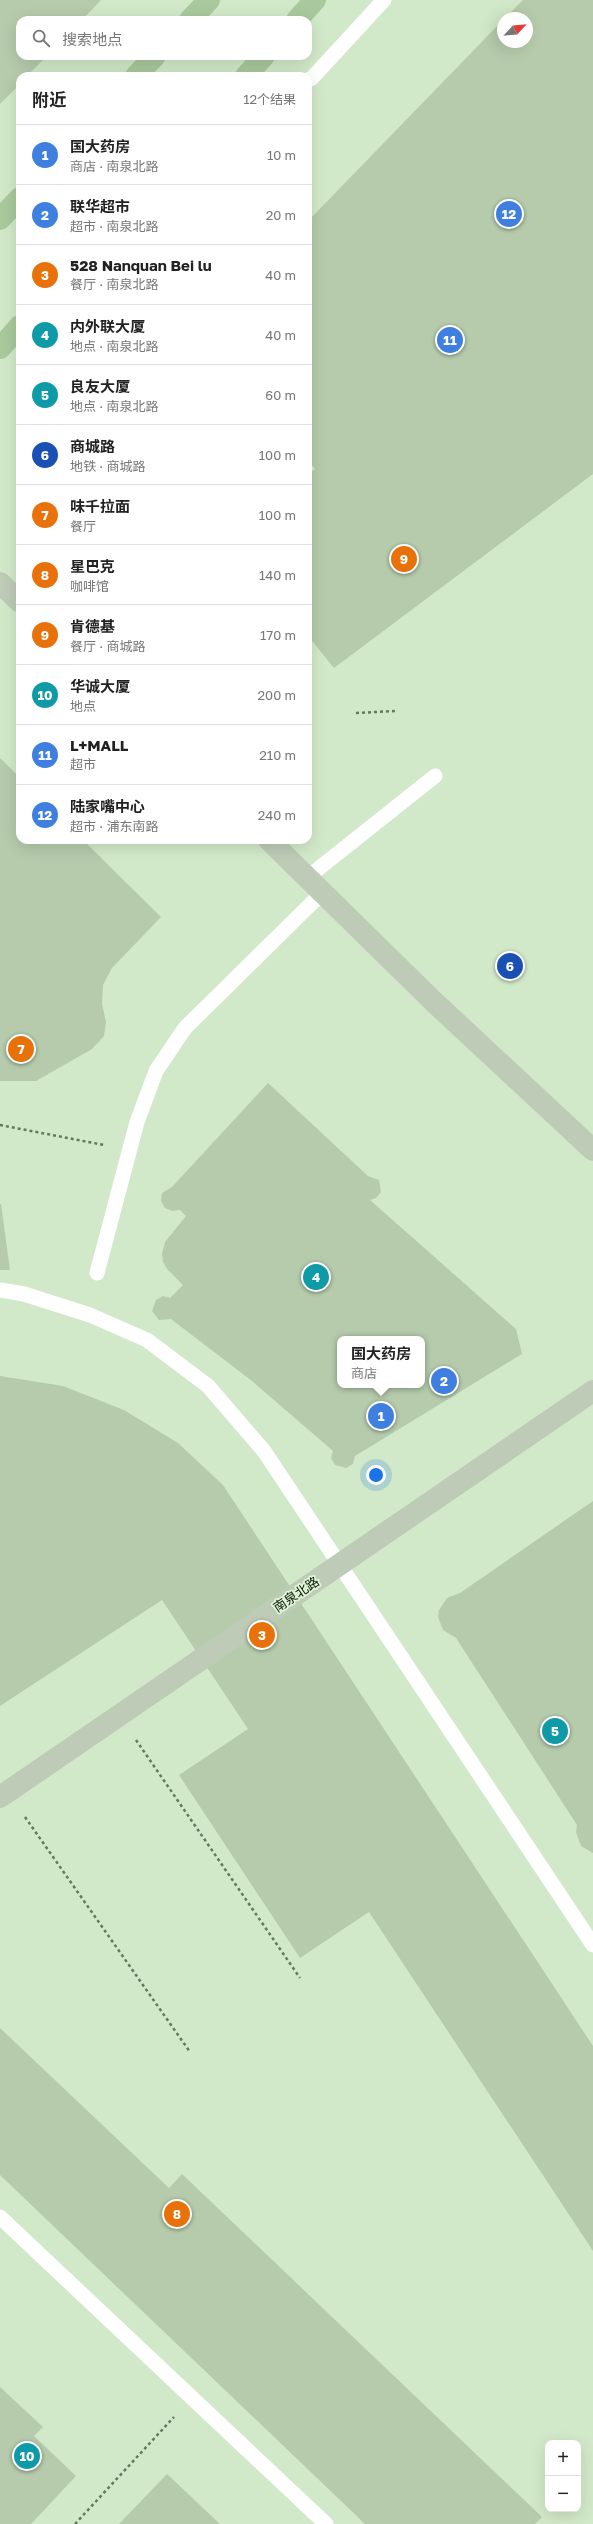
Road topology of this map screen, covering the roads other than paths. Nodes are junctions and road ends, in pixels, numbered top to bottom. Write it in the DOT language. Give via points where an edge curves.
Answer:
graph roads {
  1 [pos="315,0"];
  2 [pos="384,0"];
  3 [pos="206,1"];
  4 [pos="193,16"];
  5 [pos="300,16"];
  6 [pos="151,60"];
  7 [pos="260,60"];
  8 [pos="140,72"];
  9 [pos="250,72"];
  10 [pos="312,78"];
  11 [pos="16,202"];
  12 [pos="0,219"];
  13 [pos="16,330"];
  14 [pos="0,348"];
  15 [pos="0,583"];
  16 [pos="16,598"];
  17 [pos="436,776"];
  18 [pos="273,844"];
  19 [pos="316,885"];
  20 [pos="593,1150"];
  21 [pos="97,1272"];
  22 [pos="0,1290"];
  23 [pos="593,1391"];
  24 [pos="341,1563"];
  25 [pos="4,1794"];
  26 [pos="593,1945"];
  27 [pos="0,2217"];
  28 [pos="326,2524"];
  1 -- 5 [label="main road"];
  2 -- 10 [label="lane"];
  3 -- 4 [label="main road"];
  6 -- 8 [label="main road"];
  7 -- 9 [label="main road"];
  11 -- 12 [label="main road"];
  13 -- 14 [label="main road"];
  15 -- 16 [label="street"];
  17 -- 19 [label="lane"];
  18 -- 19 [label="street"];
  19 -- 20 [label="street" via="433,1001"];
  19 -- 21 [label="lane" via="185,1028 156,1071 130,1150"];
  22 -- 24 [label="lane" via="24,1294 90,1315 147,1340 208,1386 264,1451"];
  23 -- 24 [label="street, 南泉北路"];
  24 -- 25 [label="street, 南泉北路"];
  24 -- 26 [label="lane"];
  27 -- 28 [label="lane"];
}
